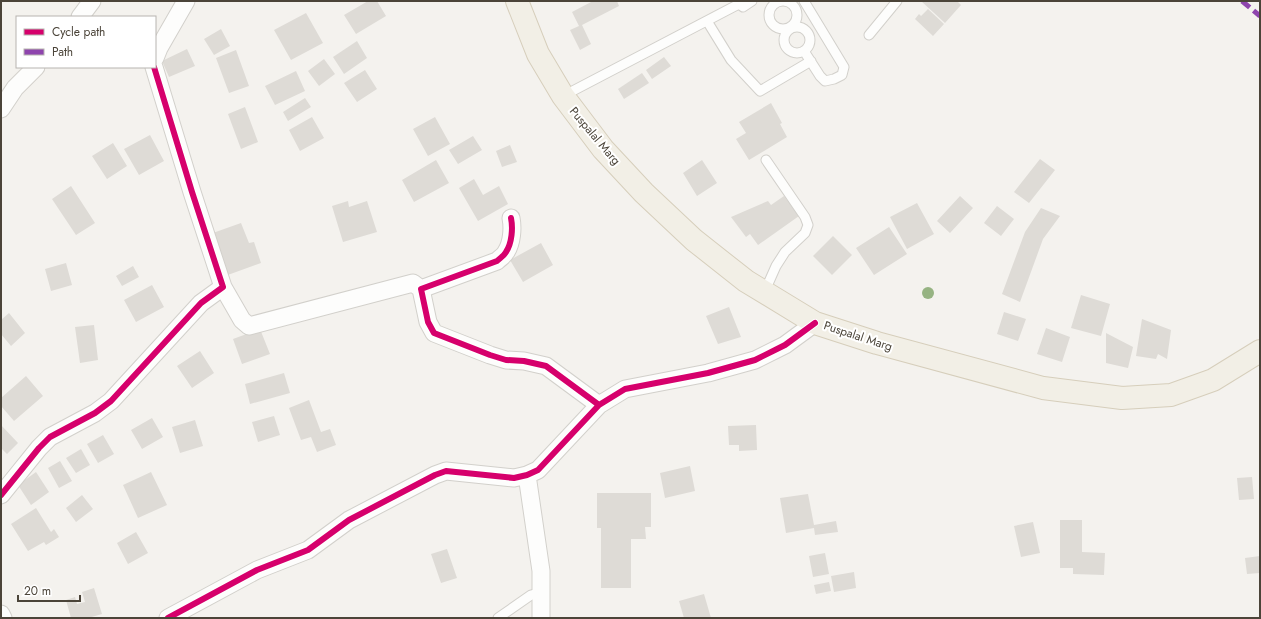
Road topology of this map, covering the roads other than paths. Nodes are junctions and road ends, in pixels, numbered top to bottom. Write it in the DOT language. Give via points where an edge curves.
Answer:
graph roads {
  1 [pos="92,1"];
  2 [pos="186,1"];
  3 [pos="517,1"];
  4 [pos="752,1"];
  5 [pos="804,1"];
  6 [pos="897,1"];
  7 [pos="81,16"];
  8 [pos="707,21"];
  9 [pos="869,35"];
  10 [pos="804,51"];
  11 [pos="156,56"];
  12 [pos="811,61"];
  13 [pos="35,68"];
  14 [pos="154,68"];
  15 [pos="563,96"];
  16 [pos="1,109"];
  17 [pos="766,160"];
  18 [pos="512,218"];
  19 [pos="223,287"];
  20 [pos="421,289"];
  21 [pos="764,293"];
  22 [pos="815,323"];
  23 [pos="1260,351"];
  24 [pos="599,405"];
  25 [pos="527,475"];
  26 [pos="1,495"];
  27 [pos="542,592"];
  28 [pos="1,614"];
  29 [pos="3,618"];
  30 [pos="168,618"];
  31 [pos="498,618"];
  32 [pos="541,618"];
  1 -- 7 [label="street"];
  2 -- 11 [label="street"];
  3 -- 15 [label="main road, Puspalal Marg" via="538,54"];
  4 -- 8 [label="lane" via="743,7 739,4"];
  5 -- 12 [label="lane" via="844,67 842,75 834,80 825,81"];
  6 -- 9 [label="lane"];
  8 -- 12 [label="lane" via="731,60 760,91"];
  8 -- 15 [label="lane"];
  10 -- 10 [label="lane" via="811,39 807,31 799,26 787,30 784,38 788,50 796,53"];
  10 -- 12 [label="lane"];
  13 -- 16 [label="street" via="15,88"];
  14 -- 19 [label="street"];
  15 -- 21 [label="main road, Puspalal Marg" via="603,149 644,192 694,240"];
  17 -- 21 [label="lane" via="808,225 804,233 782,256"];
  18 -- 20 [label="street" via="509,245 506,253 497,261"];
  19 -- 20 [label="street" via="242,320 249,326 413,283"];
  19 -- 26 [label="street" via="202,303 111,400 95,413 50,437 42,444"];
  20 -- 24 [label="street" via="428,322 434,332 501,358 546,366"];
  21 -- 22 [label="main road, Puspalal Marg"];
  22 -- 23 [label="main road, Puspalal Marg" via="877,344 1043,388 1122,398 1172,395 1213,380"];
  22 -- 24 [label="street" via="785,345 755,360 708,373 625,389"];
  24 -- 25 [label="street" via="538,470"];
  25 -- 27 [label="street"];
  25 -- 30 [label="street" via="514,478 446,470 349,520 308,550 256,570"];
  27 -- 31 [label="lane" via="532,595"];
  27 -- 32 [label="street"];
  28 -- 29 [label="street"];
}
